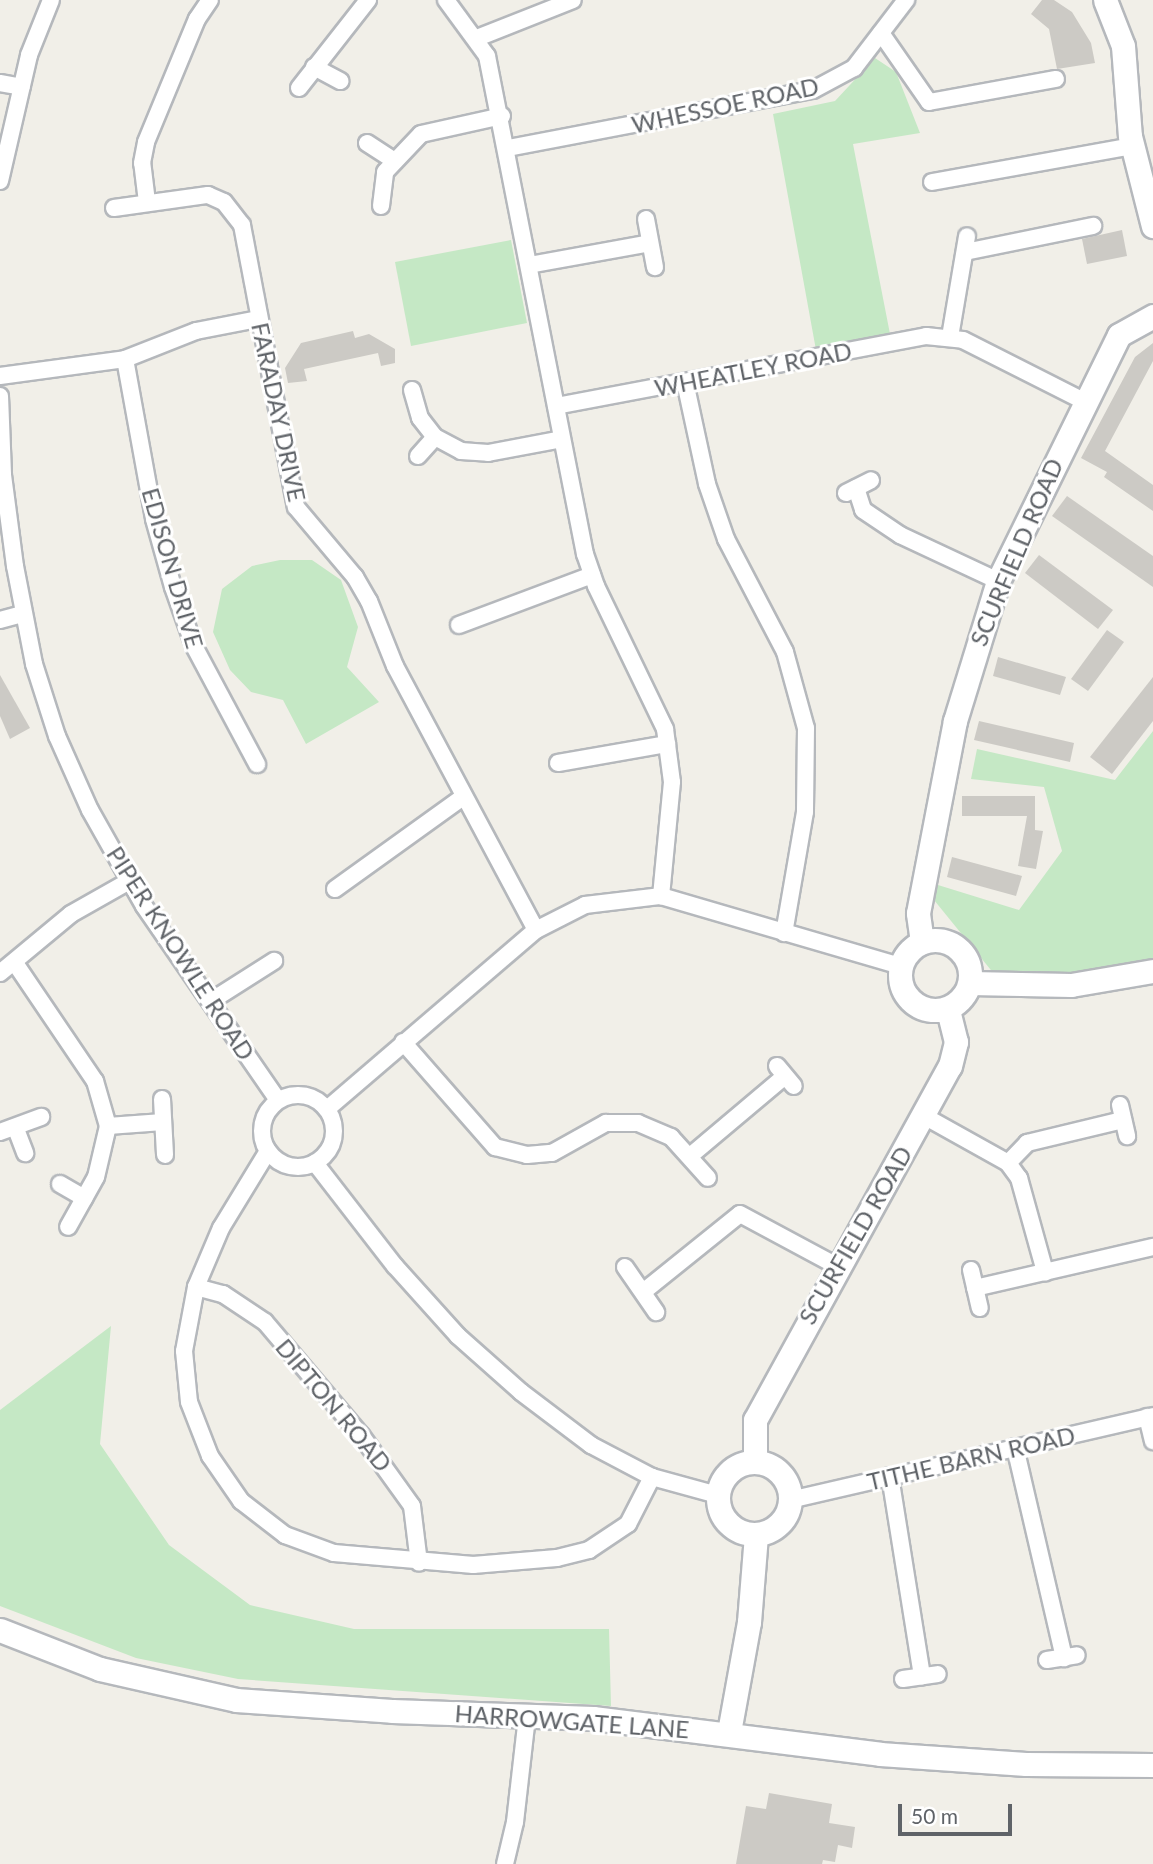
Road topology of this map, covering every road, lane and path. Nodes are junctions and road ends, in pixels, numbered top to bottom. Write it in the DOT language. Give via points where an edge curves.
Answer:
graph roads {
  1 [pos="51,0"];
  2 [pos="210,0"];
  3 [pos="368,0"];
  4 [pos="446,0"];
  5 [pos="573,0"];
  6 [pos="906,0"];
  7 [pos="1105,0"];
  8 [pos="881,33"];
  9 [pos="477,38"];
  10 [pos="314,67"];
  11 [pos="1056,79"];
  12 [pos="340,81"];
  13 [pos="0,83"];
  14 [pos="22,87"];
  15 [pos="299,88"];
  16 [pos="502,116"];
  17 [pos="367,143"];
  18 [pos="1132,146"];
  19 [pos="508,148"];
  20 [pos="393,160"];
  21 [pos="0,181"];
  22 [pos="932,182"];
  23 [pos="147,202"];
  24 [pos="381,206"];
  25 [pos="114,208"];
  26 [pos="646,219"];
  27 [pos="1093,226"];
  28 [pos="1153,226"];
  29 [pos="650,243"];
  30 [pos="529,265"];
  31 [pos="655,267"];
  32 [pos="1153,316"];
  33 [pos="258,320"];
  34 [pos="950,337"];
  35 [pos="125,359"];
  36 [pos="0,376"];
  37 [pos="685,382"];
  38 [pos="412,390"];
  39 [pos="0,396"];
  40 [pos="1084,401"];
  41 [pos="556,405"];
  42 [pos="435,437"];
  43 [pos="562,439"];
  44 [pos="418,456"];
  45 [pos="858,487"];
  46 [pos="592,575"];
  47 [pos="998,581"];
  48 [pos="23,614"];
  49 [pos="0,620"];
  50 [pos="458,625"];
  51 [pos="667,744"];
  52 [pos="558,763"];
  53 [pos="257,764"];
  54 [pos="463,797"];
  55 [pos="131,880"];
  56 [pos="335,889"];
  57 [pos="661,896"];
  58 [pos="536,930"];
  59 [pos="784,933"];
  60 [pos="922,942"];
  61 [pos="274,961"];
  62 [pos="15,963"];
  63 [pos="900,965"];
  64 [pos="1153,971"];
  65 [pos="0,973"];
  66 [pos="970,983"];
  67 [pos="211,1001"];
  68 [pos="948,1009"];
  69 [pos="403,1042"];
  70 [pos="786,1076"];
  71 [pos="162,1099"];
  72 [pos="278,1100"];
  73 [pos="327,1109"];
  74 [pos="924,1116"];
  75 [pos="41,1117"];
  76 [pos="1123,1120"];
  77 [pos="163,1122"];
  78 [pos="108,1126"];
  79 [pos="8,1130"];
  80 [pos="268,1151"];
  81 [pos="25,1153"];
  82 [pos="165,1155"];
  83 [pos="690,1156"];
  84 [pos="315,1163"];
  85 [pos="1008,1163"];
  86 [pos="708,1178"];
  87 [pos="60,1184"];
  88 [pos="84,1198"];
  89 [pos="68,1227"];
  90 [pos="1153,1247"];
  91 [pos="625,1267"];
  92 [pos="839,1267"];
  93 [pos="971,1270"];
  94 [pos="1045,1272"];
  95 [pos="196,1287"];
  96 [pos="975,1288"];
  97 [pos="643,1292"];
  98 [pos="980,1308"];
  99 [pos="656,1312"];
  100 [pos="1150,1417"];
  101 [pos="1153,1441"];
  102 [pos="1015,1447"];
  103 [pos="755,1462"];
  104 [pos="890,1476"];
  105 [pos="652,1477"];
  106 [pos="718,1495"];
  107 [pos="790,1500"];
  108 [pos="755,1535"];
  109 [pos="419,1563"];
  110 [pos="0,1630"];
  111 [pos="1047,1660"];
  112 [pos="903,1679"];
  113 [pos="527,1716"];
  114 [pos="729,1732"];
  115 [pos="1153,1765"];
  116 [pos="505,1864"];
  1 -- 14 [label="street"];
  2 -- 23 [label="street" via="197,19 146,142 142,163"];
  3 -- 10 [label="street"];
  4 -- 9 [label="street"];
  5 -- 9 [label="street"];
  6 -- 8 [label="street, WHESSOE ROAD"];
  7 -- 18 [label="street" via="1123,46"];
  8 -- 11 [label="street" via="929,102"];
  8 -- 19 [label="street, WHESSOE ROAD" via="854,68 813,90"];
  9 -- 16 [label="street" via="487,56"];
  10 -- 12 [label="street"];
  10 -- 15 [label="street"];
  13 -- 14 [label="street"];
  14 -- 21 [label="street"];
  16 -- 19 [label="street"];
  16 -- 20 [label="street" via="421,134"];
  17 -- 20 [label="street"];
  18 -- 22 [label="street"];
  18 -- 28 [label="street"];
  19 -- 30 [label="street"];
  20 -- 24 [label="street" via="380,189"];
  23 -- 25 [label="street, FARADAY DRIVE"];
  23 -- 33 [label="street, FARADAY DRIVE" via="208,195 224,202 243,225"];
  26 -- 29 [label="street"];
  27 -- 34 [label="street" via="1067,237 966,244"];
  29 -- 30 [label="street"];
  29 -- 31 [label="street"];
  30 -- 41 [label="street"];
  32 -- 40 [label="street, SCURFIELD ROAD" via="1119,335"];
  33 -- 35 [label="street" via="196,331"];
  33 -- 54 [label="street, FARADAY DRIVE" via="296,507 355,577 369,601 395,666"];
  34 -- 37 [label="street, WHEATLEY ROAD" via="926,337"];
  34 -- 40 [label="street, WHEATLEY ROAD"];
  35 -- 36 [label="street"];
  35 -- 53 [label="street, EDISON DRIVE" via="154,519 173,587 194,646"];
  37 -- 41 [label="street, WHEATLEY ROAD"];
  37 -- 59 [label="street" via="707,484 726,539 785,652 806,728 805,812"];
  38 -- 42 [label="street" via="420,418"];
  39 -- 48 [label="street, PIPER KNOWLE ROAD" via="3,475"];
  40 -- 47 [label="street, SCURFIELD ROAD"];
  41 -- 43 [label="street"];
  42 -- 43 [label="street" via="460,451 488,453"];
  42 -- 44 [label="street"];
  43 -- 46 [label="street"];
  45 -- 47 [label="street" via="863,510 900,535"];
  46 -- 50 [label="street"];
  46 -- 51 [label="street" via="660,712"];
  47 -- 60 [label="street, SCURFIELD ROAD" via="955,721 918,914"];
  48 -- 49 [label="street"];
  48 -- 55 [label="street, PIPER KNOWLE ROAD" via="57,736 90,810"];
  51 -- 52 [label="street"];
  51 -- 57 [label="street" via="671,782"];
  54 -- 56 [label="street"];
  54 -- 58 [label="street, FARADAY DRIVE"];
  55 -- 62 [label="street" via="71,914"];
  55 -- 67 [label="street, PIPER KNOWLE ROAD"];
  57 -- 58 [label="street" via="585,905"];
  57 -- 59 [label="street"];
  58 -- 69 [label="street"];
  59 -- 63 [label="street"];
  60 -- 63 [label="street"];
  60 -- 66 [label="street" via="939,939 961,949"];
  61 -- 67 [label="street"];
  62 -- 65 [label="street"];
  62 -- 78 [label="street" via="95,1081"];
  63 -- 68 [label="street" via="900,981 915,1005"];
  64 -- 66 [label="street" via="1071,985"];
  66 -- 68 [label="street"];
  67 -- 72 [label="street, PIPER KNOWLE ROAD"];
  68 -- 74 [label="street, SCURFIELD ROAD" via="956,1042 950,1066"];
  69 -- 73 [label="street"];
  69 -- 83 [label="street" via="495,1147 527,1155 552,1153 606,1123 622,1122 656,1127"];
  70 -- 83 [label="street"];
  71 -- 77 [label="street"];
  72 -- 73 [label="street" via="303,1095"];
  72 -- 80 [label="street" via="263,1121"];
  73 -- 84 [label="street" via="334,1138"];
  74 -- 85 [label="street"];
  74 -- 92 [label="street, SCURFIELD ROAD"];
  75 -- 79 [label="street"];
  76 -- 85 [label="street" via="1027,1143"];
  77 -- 78 [label="street"];
  77 -- 82 [label="street"];
  78 -- 88 [label="street" via="96,1177"];
  79 -- 81 [label="street"];
  80 -- 84 [label="street" via="291,1167"];
  80 -- 95 [label="street" via="221,1228"];
  83 -- 86 [label="street"];
  84 -- 105 [label="street" via="395,1266 465,1344 591,1445"];
  85 -- 94 [label="street" via="1019,1178"];
  87 -- 88 [label="street"];
  88 -- 89 [label="street"];
  90 -- 94 [label="street"];
  91 -- 97 [label="street"];
  92 -- 97 [label="street" via="740,1214"];
  92 -- 103 [label="street, SCURFIELD ROAD" via="755,1420"];
  93 -- 96 [label="street"];
  94 -- 96 [label="street"];
  95 -- 109 [label="street, DIPTON ROAD" via="223,1294 265,1322 361,1435 412,1506"];
  95 -- 109 [label="street" via="184,1350 190,1402 210,1456 241,1501 285,1535 334,1553"];
  96 -- 98 [label="street"];
  97 -- 99 [label="street"];
  100 -- 101 [label="street"];
  100 -- 102 [label="street, TITHE BARN ROAD"];
  102 -- 104 [label="street, TITHE BARN ROAD"];
  102 -- 111 [label="street" via="1071,1656"];
  103 -- 106 [label="street" via="730,1471"];
  103 -- 107 [label="street" via="781,1474"];
  104 -- 107 [label="street, TITHE BARN ROAD"];
  104 -- 112 [label="street" via="930,1675"];
  105 -- 106 [label="street"];
  105 -- 109 [label="street" via="628,1524 589,1550 557,1558 473,1565"];
  106 -- 108 [label="street" via="724,1519 732,1528"];
  107 -- 108 [label="street" via="779,1524"];
  108 -- 114 [label="street" via="750,1622"];
  110 -- 113 [label="street, HARROWGATE LANE" via="100,1669 236,1700"];
  113 -- 114 [label="street, HARROWGATE LANE"];
  113 -- 116 [label="street" via="515,1822"];
  114 -- 115 [label="street, HARROWGATE LANE" via="894,1755 1026,1764"];
}
